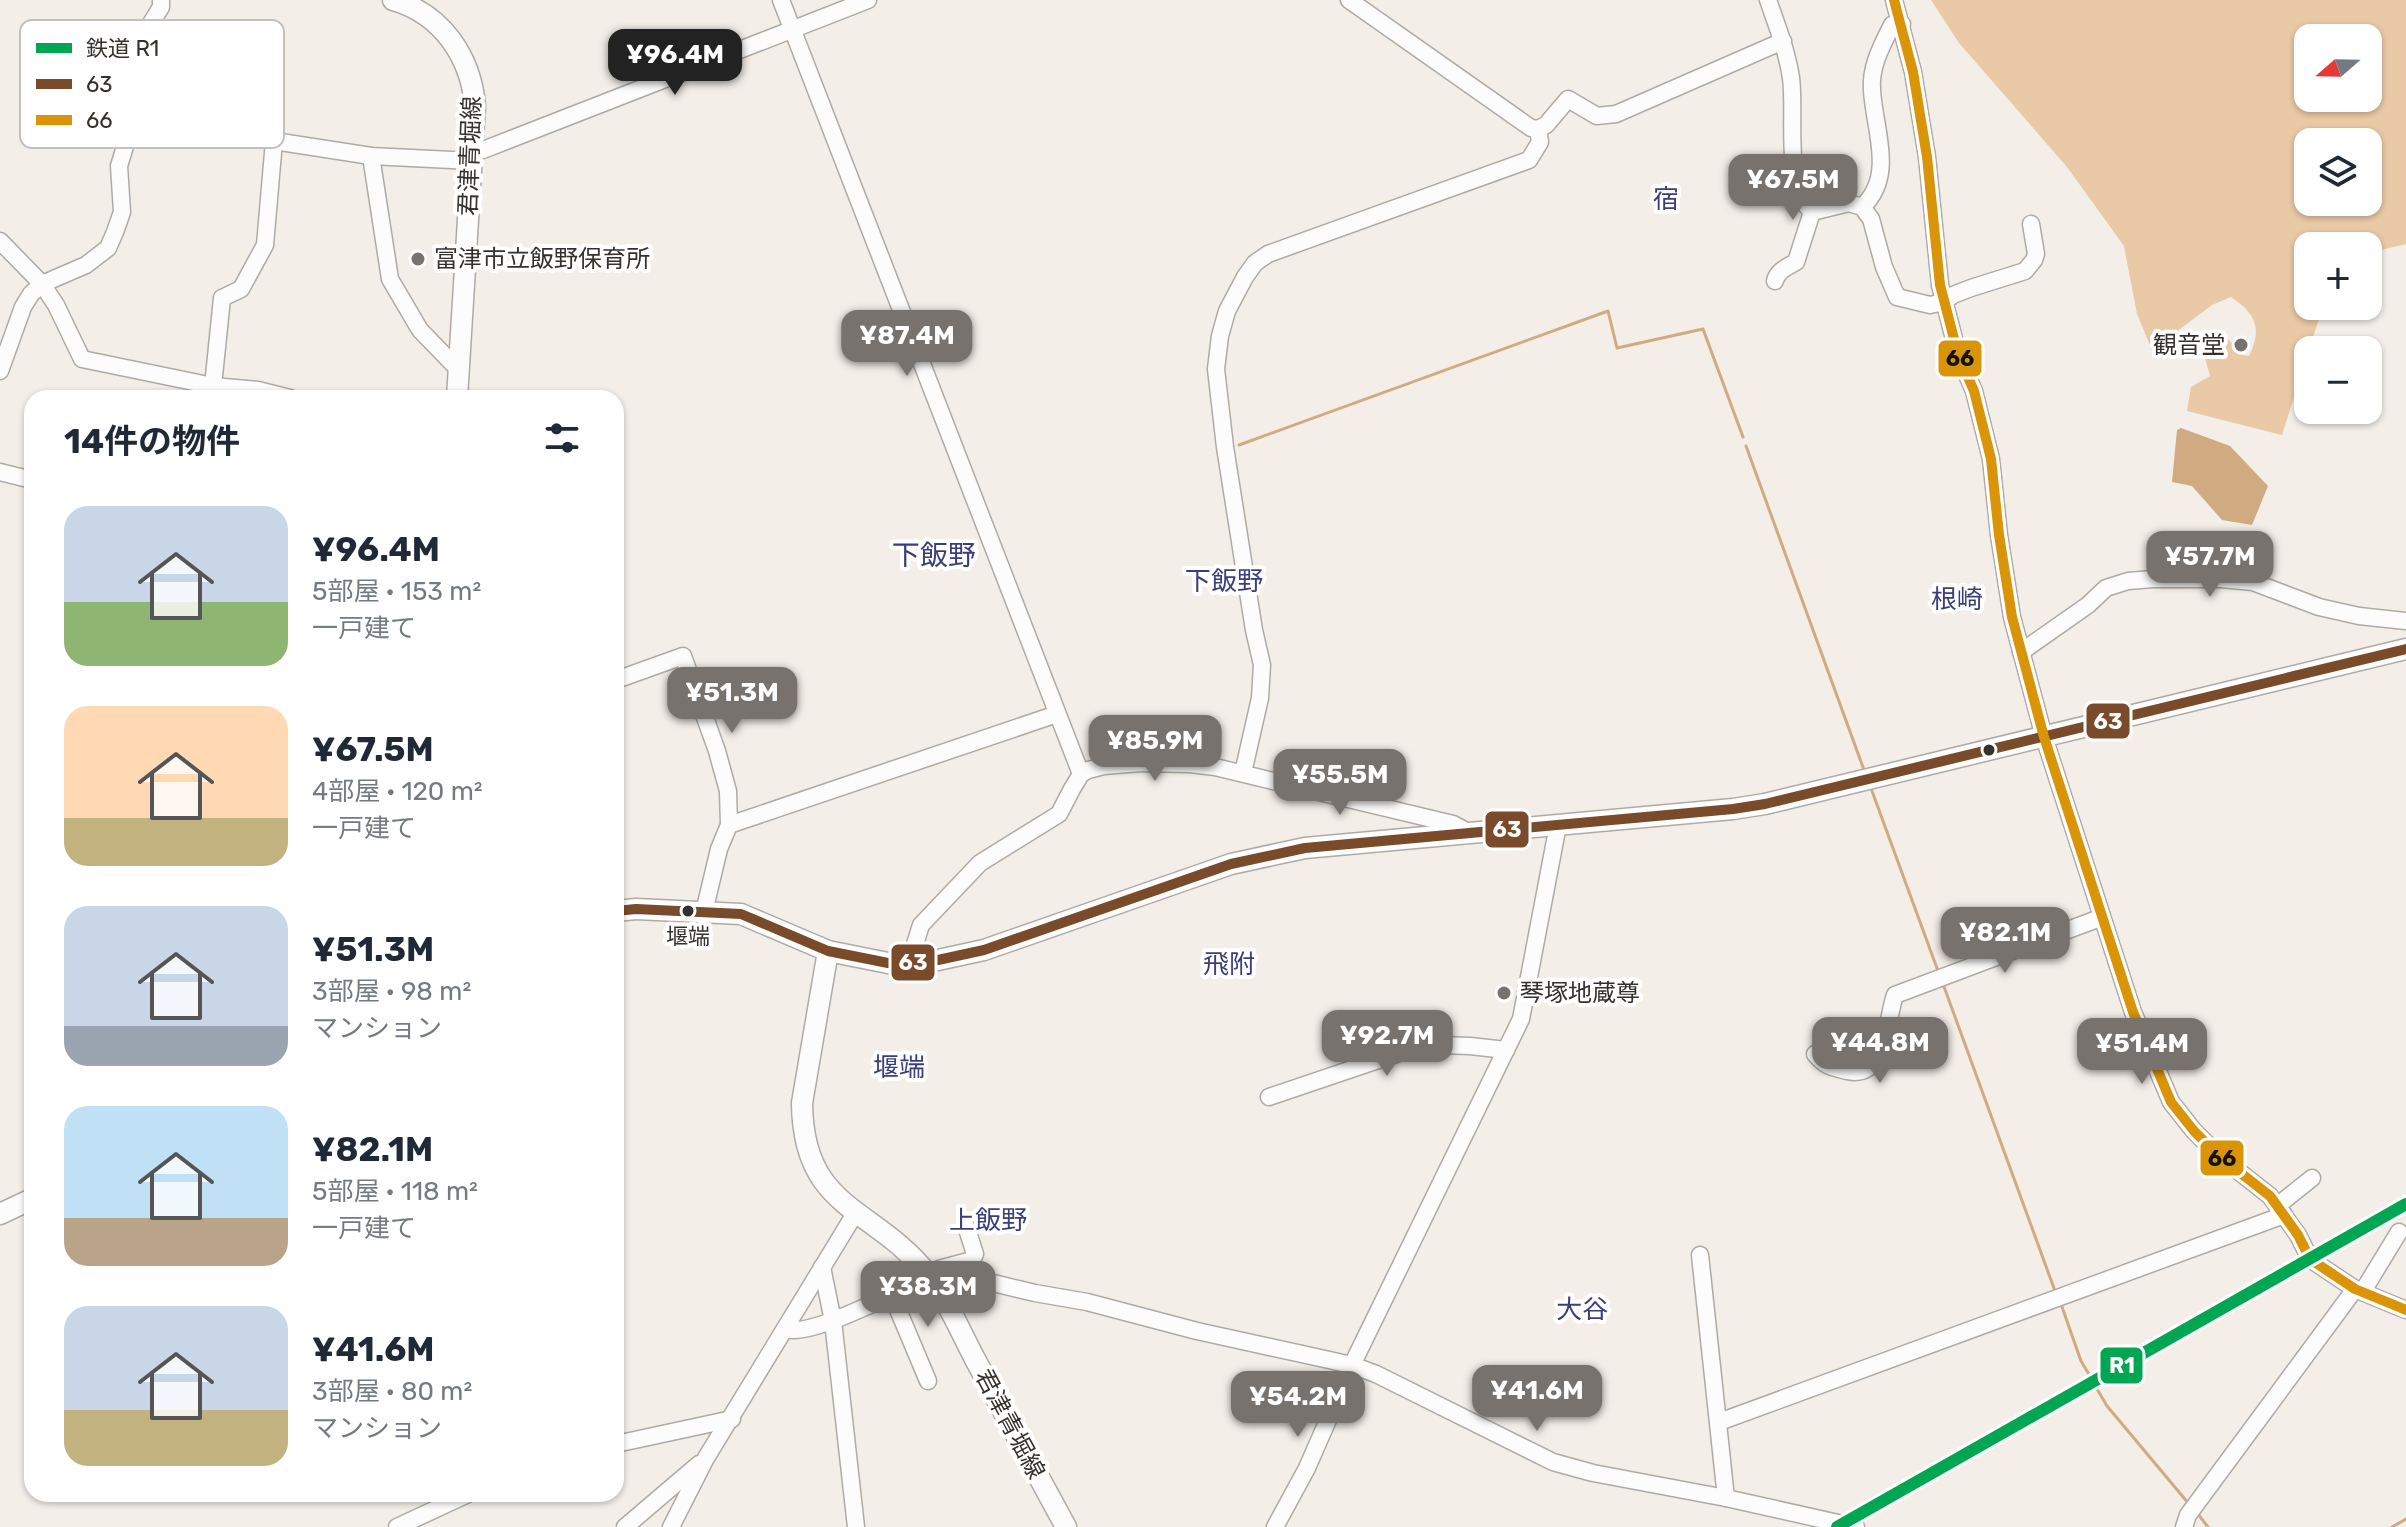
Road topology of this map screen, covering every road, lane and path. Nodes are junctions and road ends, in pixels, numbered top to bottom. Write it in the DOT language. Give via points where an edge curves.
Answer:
graph roads {
  1 [pos="161,0"];
  2 [pos="393,0"];
  3 [pos="781,0"];
  4 [pos="868,0"];
  5 [pos="1349,0"];
  6 [pos="1768,0"];
  7 [pos="1894,0"];
  8 [pos="153,20"];
  9 [pos="1902,24"];
  10 [pos="792,29"];
  11 [pos="1783,41"];
  12 [pos="1538,129"];
  13 [pos="284,143"];
  14 [pos="125,148"];
  15 [pos="273,148"];
  16 [pos="371,156"];
  17 [pos="472,156"];
  18 [pos="1862,207"];
  19 [pos="1812,212"];
  20 [pos="2031,224"];
  21 [pos="0,241"];
  22 [pos="1775,281"];
  23 [pos="42,284"];
  24 [pos="1944,302"];
  25 [pos="459,366"];
  26 [pos="0,371"];
  27 [pos="213,386"];
  28 [pos="258,390"];
  29 [pos="458,390"];
  30 [pos="0,472"];
  31 [pos="24,478"];
  32 [pos="2406,621"];
  33 [pos="2406,649"];
  34 [pos="2021,652"];
  35 [pos="624,677"];
  36 [pos="1057,714"];
  37 [pos="2044,737"];
  38 [pos="1243,773"];
  39 [pos="1081,774"];
  40 [pos="729,825"];
  41 [pos="1558,825"];
  42 [pos="1470,833"];
  43 [pos="624,911"];
  44 [pos="704,912"];
  45 [pos="2100,918"];
  46 [pos="828,951"];
  47 [pos="909,963"];
  48 [pos="1506,1050"];
  49 [pos="1815,1054"];
  50 [pos="1269,1097"];
  51 [pos="2312,1178"];
  52 [pos="24,1203"];
  53 [pos="2281,1210"];
  54 [pos="856,1212"];
  55 [pos="0,1214"];
  56 [pos="966,1226"];
  57 [pos="2399,1232"];
  58 [pos="1700,1255"];
  59 [pos="822,1267"];
  60 [pos="928,1275"];
  61 [pos="2359,1290"];
  62 [pos="891,1293"];
  63 [pos="2406,1310"];
  64 [pos="833,1321"];
  65 [pos="787,1329"];
  66 [pos="1352,1365"];
  67 [pos="928,1381"];
  68 [pos="732,1419"];
  69 [pos="1719,1422"];
  70 [pos="624,1442"];
  71 [pos="706,1458"];
  72 [pos="1726,1498"];
  73 [pos="451,1502"];
  74 [pos="2190,1523"];
  75 [pos="397,1527"];
  76 [pos="625,1527"];
  77 [pos="671,1527"];
  78 [pos="856,1527"];
  79 [pos="1066,1527"];
  80 [pos="1275,1527"];
  81 [pos="1856,1527"];
  1 -- 8 [label="street"];
  2 -- 17 [label="main road, 君津青堀線" via="428,18 463,56 474,89"];
  3 -- 10 [label="street"];
  4 -- 10 [label="street"];
  5 -- 12 [label="street"];
  6 -- 11 [label="street"];
  7 -- 9 [label="street"];
  9 -- 18 [label="street" via="1892,25 1874,66 1871,87 1881,173 1873,197"];
  9 -- 24 [label="street" via="1927,157"];
  10 -- 17 [label="street"];
  10 -- 36 [label="street"];
  11 -- 12 [label="street" via="1616,114 1597,116 1568,99"];
  11 -- 19 [label="street" via="1792,81 1796,178"];
  12 -- 38 [label="street" via="1540,142 1529,160 1268,254 1255,263 1227,311 1216,369 1262,665"];
  13 -- 16 [label="street"];
  14 -- 23 [label="street" via="119,166 122,212 108,248 86,265"];
  15 -- 27 [label="street" via="265,245 241,289 222,298"];
  16 -- 17 [label="street"];
  16 -- 25 [label="street" via="390,279 420,330"];
  17 -- 25 [label="main road, 君津青堀線"];
  18 -- 19 [label="street" via="1849,203"];
  18 -- 24 [label="street" via="1871,219 1897,297 1930,305"];
  19 -- 22 [label="street" via="1796,262"];
  20 -- 24 [label="street" via="2037,249 2031,266"];
  21 -- 23 [label="street"];
  23 -- 26 [label="street" via="23,307"];
  23 -- 27 [label="street" via="82,359"];
  24 -- 34 [label="street" via="1991,459 2004,572"];
  25 -- 29 [label="main road, 君津青堀線"];
  27 -- 28 [label="street"];
  30 -- 31 [label="street"];
  32 -- 34 [label="street" via="2319,607 2253,582 2128,581 2106,588"];
  33 -- 37 [label="main road"];
  34 -- 37 [label="street"];
  35 -- 40 [label="street" via="683,656 728,791"];
  36 -- 39 [label="street"];
  36 -- 40 [label="street"];
  37 -- 41 [label="main road" via="1754,806"];
  37 -- 45 [label="street"];
  38 -- 39 [label="street" via="1141,763"];
  38 -- 42 [label="street" via="1453,824"];
  39 -- 47 [label="street" via="1059,814 980,863 921,925"];
  40 -- 44 [label="street"];
  41 -- 42 [label="main road"];
  41 -- 48 [label="street" via="1521,1019"];
  42 -- 47 [label="main road" via="1263,856 984,950"];
  43 -- 44 [label="main road"];
  44 -- 46 [label="main road" via="751,917"];
  45 -- 49 [label="street" via="1895,995 1880,1053 1867,1070 1857,1073 1824,1065"];
  45 -- 53 [label="street" via="2171,1102 2219,1156"];
  46 -- 47 [label="main road"];
  46 -- 54 [label="main road, 君津青堀線" via="802,1125 823,1183"];
  48 -- 50 [label="street" via="1441,1045 1399,1053"];
  48 -- 66 [label="street"];
  51 -- 53 [label="street"];
  52 -- 55 [label="main road"];
  53 -- 61 [label="street" via="2310,1259"];
  53 -- 69 [label="street"];
  54 -- 59 [label="street"];
  54 -- 60 [label="main road, 君津青堀線"];
  56 -- 60 [label="street" via="972,1260"];
  57 -- 61 [label="street"];
  58 -- 69 [label="street"];
  59 -- 64 [label="street"];
  59 -- 65 [label="street"];
  60 -- 62 [label="street"];
  60 -- 66 [label="street" via="960,1275"];
  60 -- 79 [label="main road, 君津青堀線"];
  61 -- 63 [label="street"];
  61 -- 74 [label="street"];
  62 -- 64 [label="street"];
  62 -- 67 [label="street"];
  64 -- 65 [label="street" via="795,1332"];
  64 -- 78 [label="street"];
  65 -- 68 [label="street"];
  66 -- 72 [label="street" via="1553,1462"];
  66 -- 80 [label="street"];
  68 -- 70 [label="street"];
  68 -- 71 [label="street"];
  69 -- 72 [label="street"];
  71 -- 76 [label="street"];
  71 -- 77 [label="street"];
  72 -- 81 [label="street"];
  73 -- 75 [label="street"];
}
